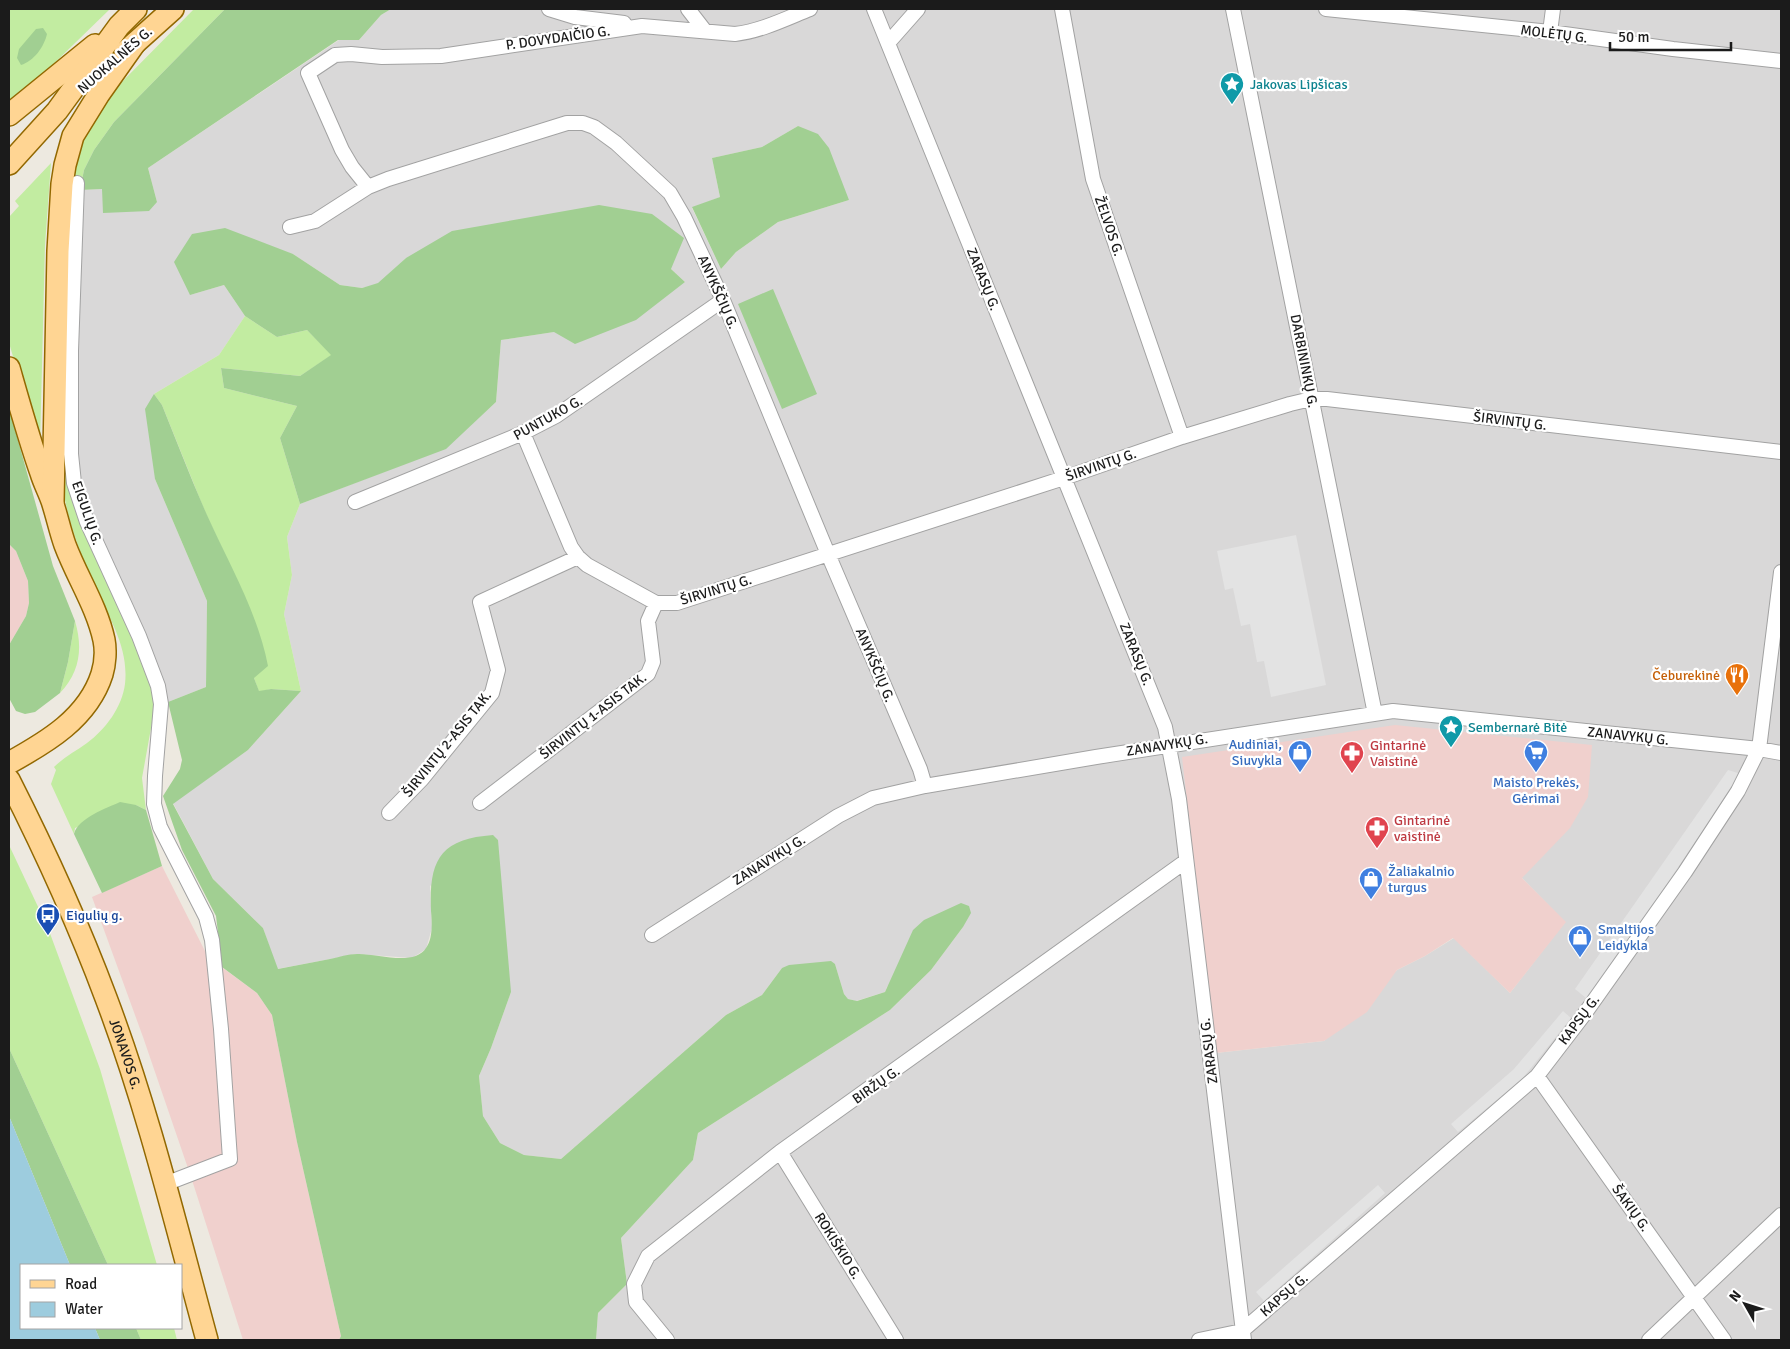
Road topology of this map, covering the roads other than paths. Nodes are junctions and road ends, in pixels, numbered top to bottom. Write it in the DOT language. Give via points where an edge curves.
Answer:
graph roads {
  1 [pos="136,9"];
  2 [pos="173,9"];
  3 [pos="550,9"];
  4 [pos="688,9"];
  5 [pos="810,9"];
  6 [pos="874,9"];
  7 [pos="918,9"];
  8 [pos="1062,9"];
  9 [pos="1233,9"];
  10 [pos="1326,9"];
  11 [pos="1553,9"];
  12 [pos="119,26"];
  13 [pos="642,26"];
  14 [pos="705,31"];
  15 [pos="1550,32"];
  16 [pos="888,43"];
  17 [pos="136,44"];
  18 [pos="1781,61"];
  19 [pos="57,111"];
  20 [pos="9,115"];
  21 [pos="9,164"];
  22 [pos="77,183"];
  23 [pos="368,187"];
  24 [pos="290,227"];
  25 [pos="66,251"];
  26 [pos="723,300"];
  27 [pos="9,368"];
  28 [pos="1311,399"];
  29 [pos="523,433"];
  30 [pos="1182,437"];
  31 [pos="1781,452"];
  32 [pos="1064,478"];
  33 [pos="52,502"];
  34 [pos="355,502"];
  35 [pos="828,554"];
  36 [pos="578,557"];
  37 [pos="1781,572"];
  38 [pos="656,603"];
  39 [pos="1375,714"];
  40 [pos="1169,744"];
  41 [pos="1759,749"];
  42 [pos="1781,754"];
  43 [pos="9,763"];
  44 [pos="9,780"];
  45 [pos="925,786"];
  46 [pos="480,803"];
  47 [pos="389,813"];
  48 [pos="1186,861"];
  49 [pos="652,935"];
  50 [pos="1537,1076"];
  51 [pos="780,1152"];
  52 [pos="165,1184"];
  53 [pos="1781,1215"];
  54 [pos="1695,1298"];
  55 [pos="1243,1336"];
  56 [pos="207,1340"];
  57 [pos="666,1340"];
  58 [pos="896,1340"];
  59 [pos="1199,1340"];
  60 [pos="1649,1340"];
  61 [pos="1724,1340"];
  1 -- 12 [label="main road, NUOKALNĖS G."];
  2 -- 17 [label="main road, NUOKALNĖS G."];
  3 -- 13 [label="street" via="575,17"];
  4 -- 14 [label="street"];
  5 -- 14 [label="street, P. DOVYDAIČIO G." via="750,32"];
  6 -- 16 [label="street, ZARASŲ G."];
  7 -- 16 [label="street"];
  8 -- 30 [label="street, ŽELVOS G." via="1093,179"];
  9 -- 28 [label="street, DARBININKŲ G."];
  10 -- 15 [label="street, MOLĖTŲ G."];
  11 -- 15 [label="street"];
  12 -- 19 [label="main road, NUOKALNĖS G."];
  12 -- 20 [label="main road"];
  13 -- 14 [label="street, P. DOVYDAIČIO G."];
  13 -- 23 [label="street, P. DOVYDAIČIO G." via="441,56 335,55 308,73 342,150"];
  15 -- 18 [label="street, MOLĖTŲ G."];
  16 -- 32 [label="street, ZARASŲ G."];
  17 -- 19 [label="main road, NUOKALNĖS G."];
  17 -- 25 [label="main road" via="73,136 62,184"];
  19 -- 21 [label="main road, NUOKALNĖS G."];
  22 -- 25 [label="street, EIGULIŲ G."];
  23 -- 24 [label="street, ANYKŠČIŲ G." via="315,221"];
  23 -- 26 [label="street, ANYKŠČIŲ G." via="567,123 583,123 616,143 670,193"];
  25 -- 33 [label="main road"];
  25 -- 52 [label="street, EIGULIŲ G." via="74,483 87,522 158,686 161,704 154,804 160,828 206,917 212,940 230,1160"];
  26 -- 29 [label="street, PUNTUKO G." via="578,403"];
  26 -- 35 [label="street, ANYKŠČIŲ G."];
  27 -- 33 [label="main road"];
  28 -- 30 [label="street, ŠIRVINTŲ G."];
  28 -- 31 [label="street, ŠIRVINTŲ G."];
  28 -- 39 [label="street, DARBININKŲ G."];
  29 -- 34 [label="street, PUNTUKO G."];
  29 -- 36 [label="street"];
  30 -- 32 [label="street, ŠIRVINTŲ G."];
  32 -- 35 [label="street, ŠIRVINTŲ G."];
  32 -- 40 [label="street, ZARASŲ G." via="1166,727"];
  33 -- 43 [label="main road" via="65,544 104,640 103,672 96,690 71,722"];
  35 -- 38 [label="street, ŠIRVINTŲ G." via="677,603"];
  35 -- 45 [label="street, ANYKŠČIŲ G."];
  36 -- 38 [label="street"];
  36 -- 47 [label="street, ŠIRVINTŲ 2-ASIS TAK." via="480,602 498,670 492,693 422,779"];
  37 -- 41 [label="street, KAPSŲ G."];
  38 -- 46 [label="street, ŠIRVINTŲ 1-ASIS TAK." via="648,621 653,662 648,674"];
  39 -- 40 [label="street, ZANAVYKŲ G."];
  39 -- 41 [label="street, ZANAVYKŲ G." via="1393,711"];
  40 -- 45 [label="street, ZANAVYKŲ G."];
  40 -- 48 [label="street, ZARASŲ G."];
  41 -- 42 [label="street, ZANAVYKŲ G."];
  41 -- 50 [label="street, KAPSŲ G." via="1738,791 1685,872"];
  44 -- 52 [label="main road, JONAVOS G." via="51,866 96,971"];
  45 -- 49 [label="street, ZANAVYKŲ G." via="873,798 856,806"];
  48 -- 51 [label="street, BIRŽŲ G."];
  48 -- 55 [label="street, ZARASŲ G."];
  50 -- 54 [label="street, ŠAKIŲ G."];
  50 -- 55 [label="street, KAPSŲ G."];
  51 -- 57 [label="street, BIRŽŲ G." via="648,1256 634,1284 636,1302"];
  51 -- 58 [label="street, ROKIŠKIO G."];
  52 -- 56 [label="main road, JONAVOS G."];
  53 -- 54 [label="street"];
  54 -- 60 [label="street"];
  54 -- 61 [label="street, ŠAKIŲ G."];
  55 -- 59 [label="street, KAPSŲ G."];
}
